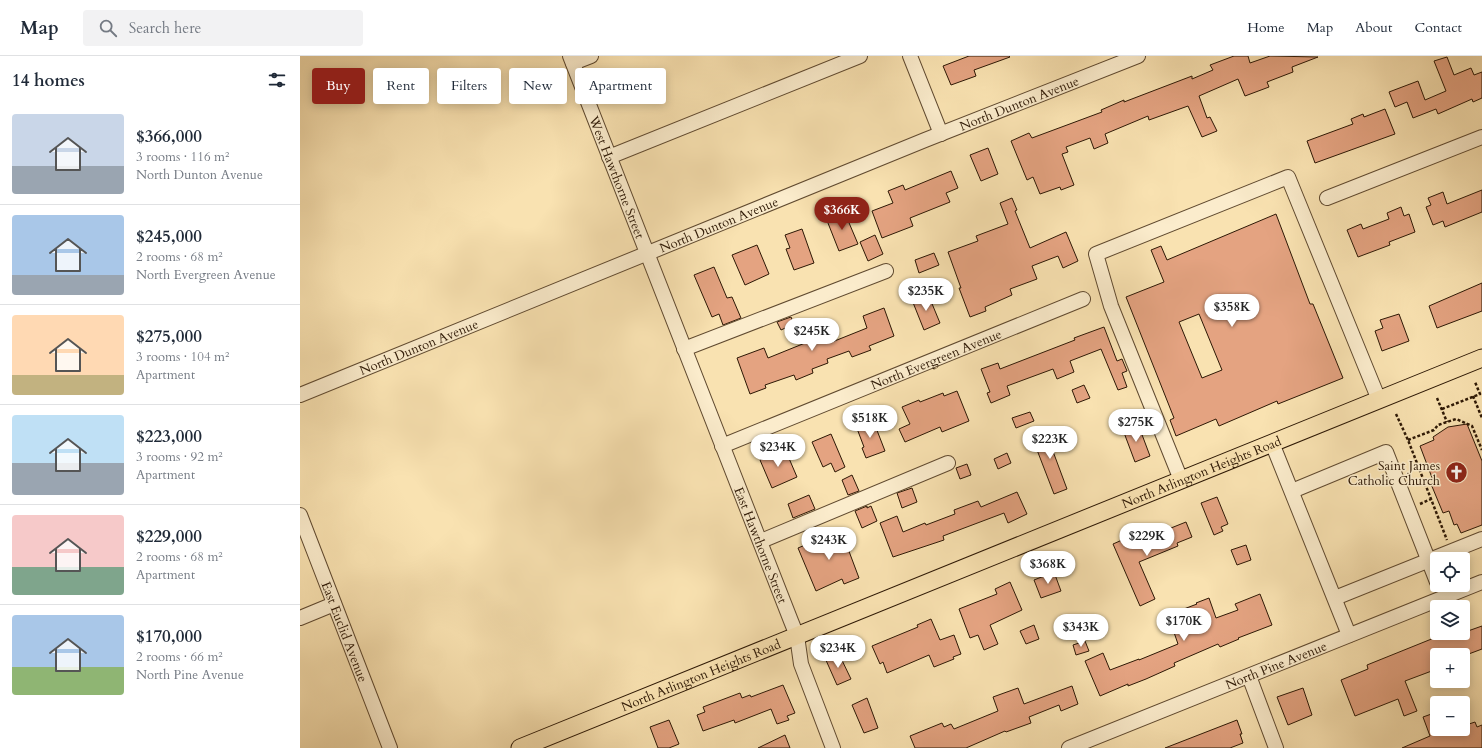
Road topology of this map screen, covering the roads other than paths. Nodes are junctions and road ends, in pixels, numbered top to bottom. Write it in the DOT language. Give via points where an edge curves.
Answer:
graph roads {
  1 [pos="591,56"];
  2 [pos="860,56"];
  3 [pos="910,56"];
  4 [pos="1138,56"];
  5 [pos="571,60"];
  6 [pos="940,134"];
  7 [pos="1482,137"];
  8 [pos="609,157"];
  9 [pos="1327,198"];
  10 [pos="648,253"];
  11 [pos="886,271"];
  12 [pos="1083,299"];
  13 [pos="684,348"];
  14 [pos="1482,358"];
  15 [pos="300,395"];
  16 [pos="1379,400"];
  17 [pos="1272,443"];
  18 [pos="722,446"];
  19 [pos="948,463"];
  20 [pos="1181,480"];
  21 [pos="1292,491"];
  22 [pos="300,515"];
  23 [pos="1482,539"];
  24 [pos="761,541"];
  25 [pos="1428,560"];
  26 [pos="1430,565"];
  27 [pos="1482,582"];
  28 [pos="1470,584"];
  29 [pos="1431,592"];
  30 [pos="1335,598"];
  31 [pos="334,604"];
  32 [pos="300,618"];
  33 [pos="1349,635"];
  34 [pos="797,636"];
  35 [pos="1249,676"];
  36 [pos="390,748"];
  37 [pos="520,748"];
  38 [pos="833,748"];
  39 [pos="1069,748"];
  40 [pos="1276,748"];
  1 -- 5 [label="street"];
  2 -- 8 [label="street"];
  3 -- 6 [label="street"];
  4 -- 6 [label="street, North Dunton Avenue"];
  5 -- 8 [label="street, West Hawthorne Street"];
  6 -- 10 [label="street, North Dunton Avenue"];
  7 -- 9 [label="street"];
  8 -- 10 [label="street, West Hawthorne Street"];
  10 -- 13 [label="street, East Hawthorne Street"];
  10 -- 15 [label="street, North Dunton Avenue"];
  11 -- 13 [label="street"];
  12 -- 18 [label="street, North Evergreen Avenue"];
  13 -- 18 [label="street, East Hawthorne Street"];
  14 -- 16 [label="main road, North Arlington Heights Road"];
  16 -- 17 [label="main road, North Arlington Heights Road"];
  16 -- 20 [label="street" via="1288,177 1096,254 1111,306"];
  17 -- 20 [label="main road, North Arlington Heights Road"];
  17 -- 21 [label="street"];
  18 -- 24 [label="street, East Hawthorne Street"];
  19 -- 24 [label="street"];
  20 -- 34 [label="main road, North Arlington Heights Road"];
  21 -- 25 [label="street" via="1386,452"];
  21 -- 30 [label="street"];
  22 -- 31 [label="street, East Euclid Avenue"];
  23 -- 25 [label="street"];
  24 -- 34 [label="street, East Hawthorne Street"];
  25 -- 26 [label="street"];
  25 -- 30 [label="street"];
  27 -- 28 [label="street, North Pine Avenue"];
  29 -- 33 [label="street, North Pine Avenue"];
  30 -- 33 [label="street"];
  31 -- 32 [label="street"];
  31 -- 36 [label="street, East Euclid Avenue"];
  33 -- 35 [label="street, North Pine Avenue"];
  34 -- 37 [label="main road, North Arlington Heights Road"];
  34 -- 38 [label="street, East Hawthorne Street" via="801,664"];
  35 -- 39 [label="street, North Pine Avenue"];
  35 -- 40 [label="street"];
}
